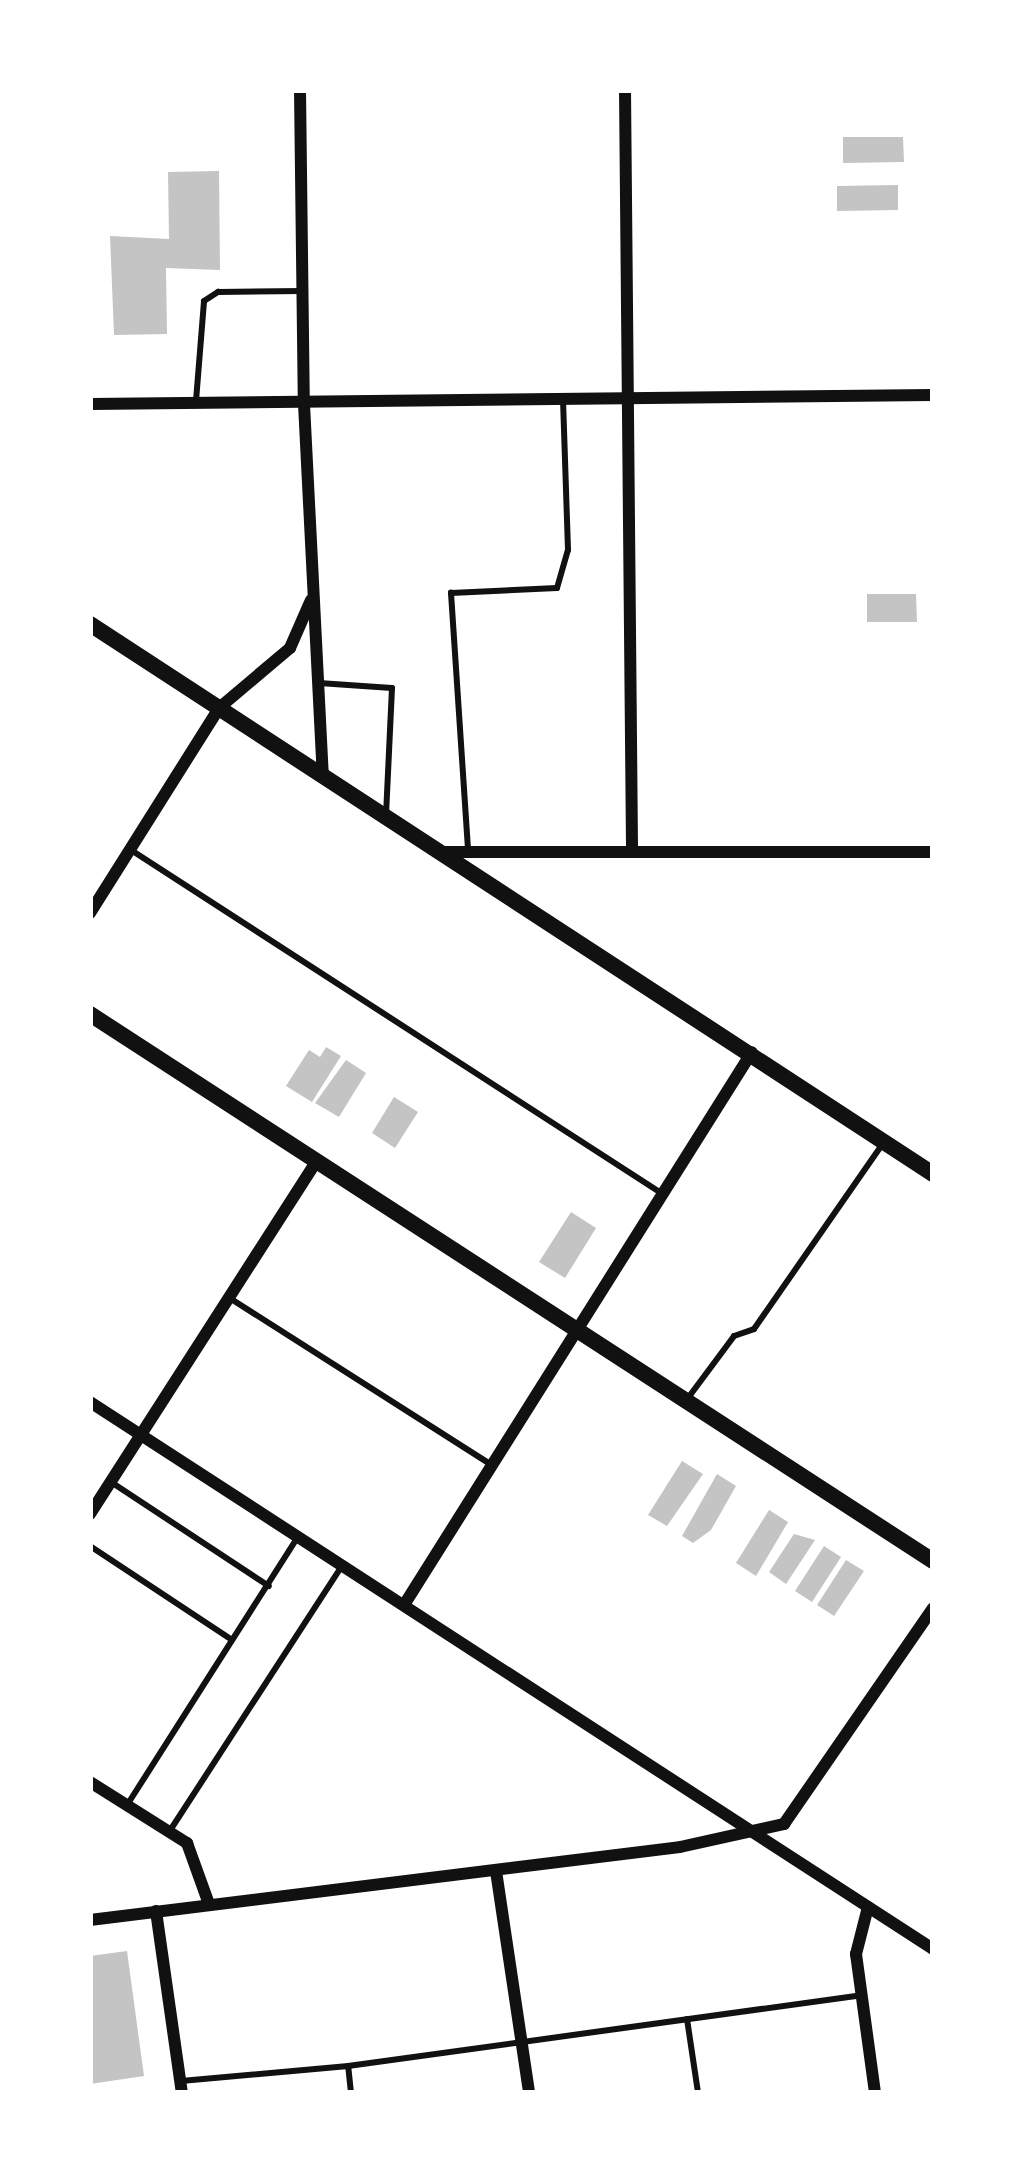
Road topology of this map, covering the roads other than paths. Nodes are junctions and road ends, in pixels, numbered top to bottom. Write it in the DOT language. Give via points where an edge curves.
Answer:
graph roads {
  1 [pos="300,90"];
  2 [pos="626,90"];
  3 [pos="303,291"];
  4 [pos="933,395"];
  5 [pos="627,397"];
  6 [pos="562,399"];
  7 [pos="90,404"];
  8 [pos="195,404"];
  9 [pos="304,404"];
  10 [pos="315,587"];
  11 [pos="90,624"];
  12 [pos="319,683"];
  13 [pos="219,708"];
  14 [pos="323,773"];
  15 [pos="386,814"];
  16 [pos="131,850"];
  17 [pos="442,852"];
  18 [pos="468,852"];
  19 [pos="632,852"];
  20 [pos="933,852"];
  21 [pos="90,913"];
  22 [pos="90,1014"];
  23 [pos="752,1052"];
  24 [pos="884,1142"];
  25 [pos="316,1162"];
  26 [pos="933,1174"];
  27 [pos="661,1192"];
  28 [pos="228,1297"];
  29 [pos="578,1331"];
  30 [pos="686,1401"];
  31 [pos="90,1402"];
  32 [pos="140,1434"];
  33 [pos="493,1466"];
  34 [pos="110,1482"];
  35 [pos="90,1514"];
  36 [pos="298,1537"];
  37 [pos="90,1546"];
  38 [pos="933,1561"];
  39 [pos="343,1565"];
  40 [pos="269,1586"];
  41 [pos="404,1605"];
  42 [pos="933,1608"];
  43 [pos="233,1641"];
  44 [pos="90,1782"];
  45 [pos="127,1805"];
  46 [pos="169,1832"];
  47 [pos="753,1833"];
  48 [pos="496,1871"];
  49 [pos="209,1904"];
  50 [pos="868,1907"];
  51 [pos="156,1911"];
  52 [pos="90,1920"];
  53 [pos="933,1949"];
  54 [pos="862,1995"];
  55 [pos="686,2019"];
  56 [pos="521,2041"];
  57 [pos="348,2066"];
  58 [pos="182,2087"];
  59 [pos="352,2093"];
  60 [pos="529,2093"];
  61 [pos="698,2093"];
  62 [pos="875,2093"];
  1 -- 3 [label="street"];
  2 -- 5 [label="street"];
  3 -- 8 [label="lane" via="218,292 204,301"];
  3 -- 9 [label="street"];
  4 -- 5 [label="street"];
  5 -- 6 [label="street"];
  5 -- 19 [label="street"];
  6 -- 9 [label="street"];
  6 -- 18 [label="lane" via="568,550 557,588 452,593"];
  7 -- 8 [label="street"];
  8 -- 9 [label="street"];
  9 -- 10 [label="street"];
  10 -- 12 [label="street"];
  10 -- 13 [label="street" via="290,648"];
  11 -- 13 [label="street"];
  12 -- 14 [label="street"];
  12 -- 15 [label="lane" via="392,688"];
  13 -- 14 [label="street"];
  13 -- 16 [label="street"];
  14 -- 15 [label="street"];
  15 -- 17 [label="street"];
  16 -- 21 [label="street"];
  16 -- 27 [label="lane"];
  17 -- 18 [label="street"];
  17 -- 23 [label="street"];
  18 -- 19 [label="street"];
  19 -- 20 [label="street"];
  22 -- 25 [label="street"];
  23 -- 24 [label="street"];
  23 -- 27 [label="street"];
  24 -- 26 [label="street"];
  24 -- 30 [label="lane" via="754,1329 734,1336"];
  25 -- 28 [label="street"];
  25 -- 29 [label="street"];
  27 -- 29 [label="street"];
  28 -- 32 [label="street"];
  28 -- 33 [label="lane"];
  29 -- 30 [label="street"];
  29 -- 33 [label="street"];
  30 -- 38 [label="street"];
  31 -- 32 [label="street"];
  32 -- 34 [label="street"];
  32 -- 36 [label="street"];
  33 -- 41 [label="street"];
  34 -- 35 [label="street"];
  34 -- 40 [label="lane"];
  36 -- 39 [label="street"];
  36 -- 40 [label="lane"];
  37 -- 43 [label="lane"];
  39 -- 41 [label="street"];
  39 -- 46 [label="lane"];
  40 -- 43 [label="lane"];
  41 -- 47 [label="street"];
  42 -- 47 [label="street" via="807,1799 784,1824"];
  43 -- 45 [label="lane"];
  44 -- 45 [label="street"];
  45 -- 46 [label="street"];
  46 -- 49 [label="street" via="193,1850"];
  47 -- 48 [label="street"];
  47 -- 50 [label="street"];
  48 -- 49 [label="street"];
  48 -- 56 [label="street"];
  49 -- 51 [label="street"];
  50 -- 53 [label="street"];
  50 -- 54 [label="street" via="856,1954"];
  51 -- 52 [label="street"];
  51 -- 58 [label="street"];
  54 -- 55 [label="lane"];
  54 -- 62 [label="street"];
  55 -- 56 [label="lane"];
  55 -- 61 [label="lane"];
  56 -- 57 [label="lane"];
  56 -- 60 [label="street"];
  57 -- 58 [label="lane"];
  57 -- 59 [label="lane"];
}
